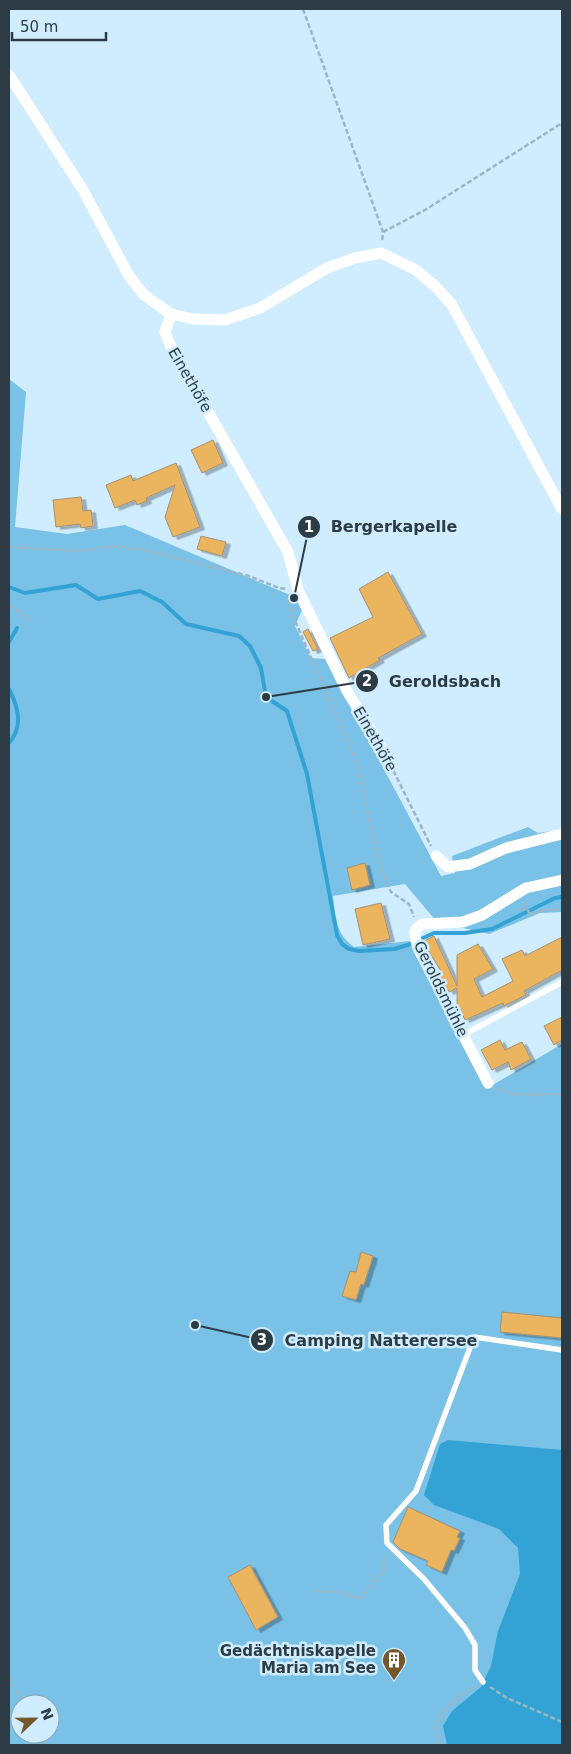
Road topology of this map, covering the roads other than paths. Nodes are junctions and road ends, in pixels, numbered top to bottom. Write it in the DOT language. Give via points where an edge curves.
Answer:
graph roads {
  1 [pos="9,75"];
  2 [pos="171,314"];
  3 [pos="562,510"];
  4 [pos="385,753"];
  5 [pos="562,834"];
  6 [pos="436,856"];
  7 [pos="562,880"];
  8 [pos="562,982"];
  9 [pos="463,1035"];
  10 [pos="488,1083"];
  11 [pos="562,1350"];
  12 [pos="483,1682"];
  1 -- 2 [label="street" via="84,190 130,276 144,294"];
  2 -- 3 [label="street" via="193,319 225,320 260,308 327,268 381,253 416,270 452,305"];
  2 -- 4 [label="street, Einethöfe" via="165,332 171,347 288,552 298,590 347,691"];
  5 -- 6 [label="street" via="506,848 470,864 448,867"];
  7 -- 9 [label="street, Geroldsmühle" via="526,888 482,915 463,922 423,924 416,930 418,948"];
  8 -- 9 [label="lane"];
  9 -- 10 [label="street, Geroldsmühle"];
  11 -- 12 [label="lane" via="474,1337 416,1491 386,1525 387,1543 424,1578 465,1628 475,1645 475,1670"];
}
